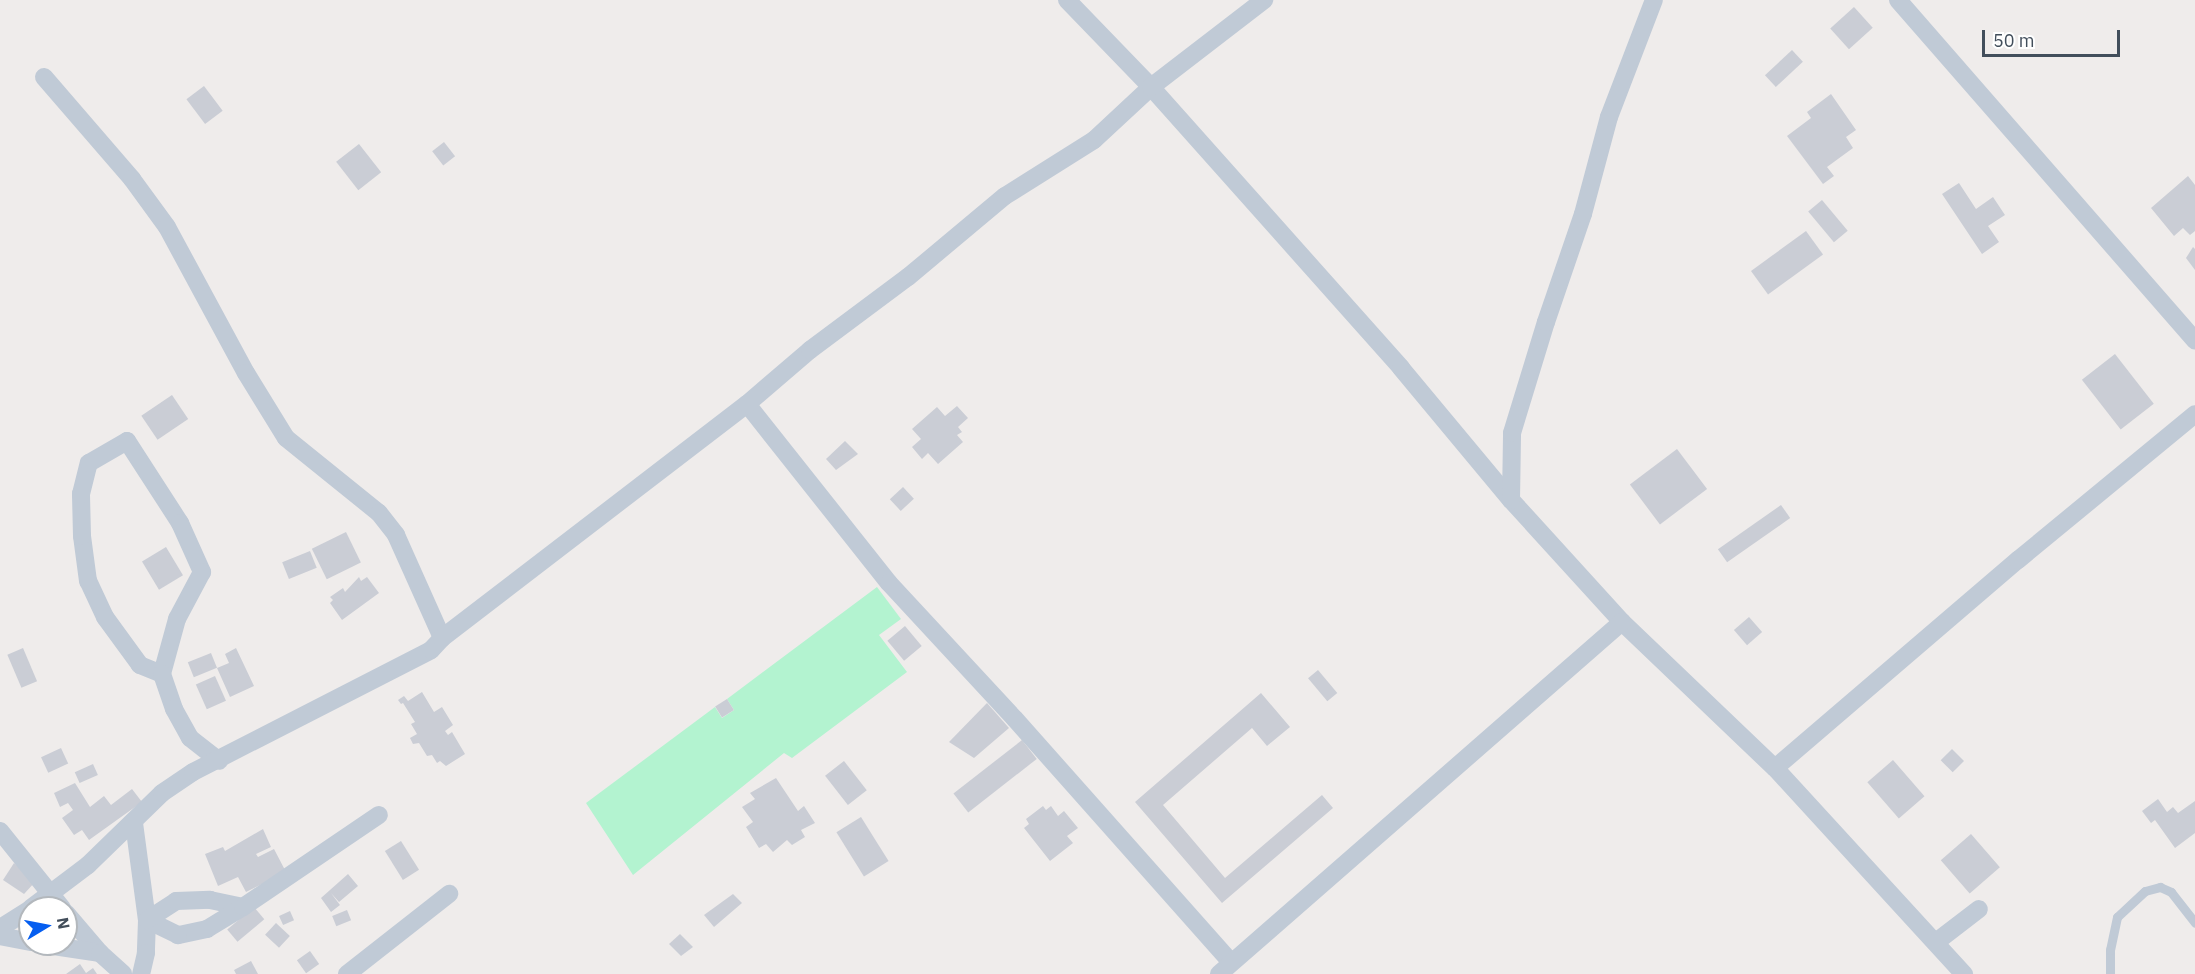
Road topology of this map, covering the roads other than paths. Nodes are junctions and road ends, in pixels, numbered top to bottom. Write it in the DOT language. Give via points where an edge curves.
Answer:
graph roads {
  1 [pos="1066,0"];
  2 [pos="1264,0"];
  3 [pos="1653,0"];
  4 [pos="1898,0"];
  5 [pos="44,77"];
  6 [pos="1151,87"];
  7 [pos="2195,340"];
  8 [pos="747,404"];
  9 [pos="2195,414"];
  10 [pos="1511,500"];
  11 [pos="1622,622"];
  12 [pos="442,638"];
  13 [pos="162,674"];
  14 [pos="219,761"];
  15 [pos="1776,768"];
  16 [pos="379,815"];
  17 [pos="134,823"];
  18 [pos="0,831"];
  19 [pos="449,894"];
  20 [pos="53,896"];
  21 [pos="62,896"];
  22 [pos="243,907"];
  23 [pos="2191,908"];
  24 [pos="1978,909"];
  25 [pos="18,916"];
  26 [pos="147,920"];
  27 [pos="2195,922"];
  28 [pos="78,927"];
  29 [pos="0,928"];
  30 [pos="0,936"];
  31 [pos="18,940"];
  32 [pos="1936,942"];
  33 [pos="78,950"];
  34 [pos="100,953"];
  35 [pos="1225,968"];
  36 [pos="123,974"];
  37 [pos="141,974"];
  38 [pos="347,974"];
  39 [pos="1964,974"];
  40 [pos="2110,974"];
  1 -- 6 [label="street"];
  2 -- 6 [label="street"];
  3 -- 10 [label="street" via="1609,117 1583,214 1512,433"];
  4 -- 7 [label="street"];
  5 -- 12 [label="street" via="132,179 167,227 246,374 286,438 379,513 396,536"];
  6 -- 8 [label="street" via="1094,140 1005,196"];
  6 -- 10 [label="street" via="1401,368"];
  8 -- 12 [label="street"];
  8 -- 35 [label="street" via="889,583 1015,719"];
  9 -- 15 [label="street"];
  10 -- 11 [label="street"];
  11 -- 15 [label="street"];
  11 -- 35 [label="street"];
  12 -- 14 [label="street" via="431,650"];
  13 -- 13 [label="street" via="177,619 202,572 180,523 127,441 89,463 81,494 88,581 105,616 140,665"];
  13 -- 14 [label="street" via="174,710 190,738"];
  14 -- 17 [label="street" via="193,772 162,793"];
  15 -- 32 [label="street"];
  16 -- 22 [label="street"];
  17 -- 21 [label="street"];
  17 -- 26 [label="street"];
  18 -- 20 [label="street"];
  19 -- 38 [label="street"];
  22 -- 26 [label="street" via="210,900 176,901"];
  22 -- 26 [label="street" via="207,929 178,935"];
  23 -- 27 [label="lane"];
  23 -- 40 [label="lane" via="2160,887 2145,891 2117,917"];
  24 -- 32 [label="street"];
  25 -- 29 [label="street"];
  26 -- 37 [label="street"];
  28 -- 34 [label="street"];
  30 -- 31 [label="street"];
  32 -- 39 [label="street"];
  33 -- 34 [label="street"];
  34 -- 36 [label="street"];
}
